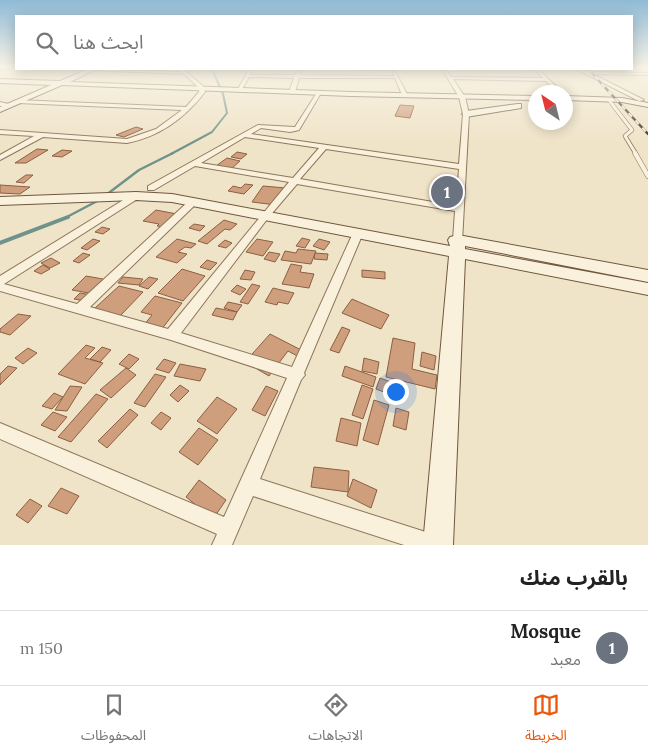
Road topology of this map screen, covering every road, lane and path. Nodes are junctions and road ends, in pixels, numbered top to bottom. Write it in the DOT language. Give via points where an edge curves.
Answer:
graph roads {
  1 [pos="39,92"];
  2 [pos="202,92"];
  3 [pos="303,92"];
  4 [pos="403,92"];
  5 [pos="460,92"];
  6 [pos="629,92"];
  7 [pos="318,93"];
  8 [pos="405,96"];
  9 [pos="462,97"];
  10 [pos="528,98"];
  11 [pos="604,99"];
  12 [pos="573,100"];
  13 [pos="646,101"];
  14 [pos="18,102"];
  15 [pos="0,104"];
  16 [pos="10,105"];
  17 [pos="528,105"];
  18 [pos="187,109"];
  19 [pos="0,110"];
  20 [pos="466,114"];
  21 [pos="0,132"];
  22 [pos="42,135"];
  23 [pos="244,136"];
  24 [pos="323,148"];
  25 [pos="0,158"];
  26 [pos="195,164"];
  27 [pos="463,167"];
  28 [pos="648,176"];
  29 [pos="294,180"];
  30 [pos="151,188"];
  31 [pos="80,190"];
  32 [pos="134,192"];
  33 [pos="0,193"];
  34 [pos="0,201"];
  35 [pos="193,202"];
  36 [pos="460,209"];
  37 [pos="269,211"];
  38 [pos="358,233"];
  39 [pos="457,246"];
  40 [pos="648,276"];
  41 [pos="0,281"];
  42 [pos="0,287"];
  43 [pos="648,289"];
  44 [pos="79,310"];
  45 [pos="171,335"];
  46 [pos="298,375"];
  47 [pos="0,431"];
  48 [pos="249,486"];
  49 [pos="226,537"];
  50 [pos="437,545"];
  1 -- 14 [label="street"];
  2 -- 18 [label="street"];
  3 -- 7 [label="street"];
  4 -- 8 [label="street"];
  5 -- 9 [label="street"];
  6 -- 13 [label="street"];
  7 -- 8 [label="street"];
  7 -- 23 [label="street" via="297,128 261,126"];
  8 -- 9 [label="street"];
  9 -- 10 [label="street"];
  9 -- 20 [label="street"];
  11 -- 12 [label="street"];
  11 -- 13 [label="street"];
  11 -- 28 [label="lane" via="632,130 625,136"];
  14 -- 16 [label="street"];
  14 -- 18 [label="street"];
  15 -- 16 [label="street"];
  16 -- 19 [label="street"];
  17 -- 20 [label="street"];
  18 -- 22 [label="street" via="149,136 136,140"];
  20 -- 27 [label="street"];
  21 -- 22 [label="street"];
  22 -- 25 [label="street"];
  23 -- 24 [label="street"];
  23 -- 26 [label="street"];
  24 -- 27 [label="street"];
  24 -- 29 [label="street"];
  26 -- 29 [label="street"];
  26 -- 30 [label="street"];
  27 -- 36 [label="street"];
  29 -- 36 [label="street"];
  29 -- 37 [label="street"];
  30 -- 32 [label="main road"];
  30 -- 37 [label="main road" via="183,191"];
  31 -- 32 [label="street"];
  31 -- 33 [label="main road"];
  32 -- 34 [label="street" via="112,197"];
  32 -- 35 [label="street"];
  32 -- 41 [label="street"];
  35 -- 37 [label="street"];
  35 -- 44 [label="street"];
  36 -- 39 [label="street"];
  37 -- 38 [label="street"];
  37 -- 39 [label="main road"];
  37 -- 45 [label="street"];
  38 -- 39 [label="street"];
  38 -- 46 [label="street"];
  39 -- 40 [label="main road"];
  39 -- 43 [label="street"];
  39 -- 50 [label="street"];
  42 -- 44 [label="street"];
  44 -- 45 [label="street"];
  45 -- 46 [label="street"];
  46 -- 48 [label="street"];
  47 -- 49 [label="street"];
  48 -- 49 [label="street"];
  48 -- 50 [label="street"];
}
